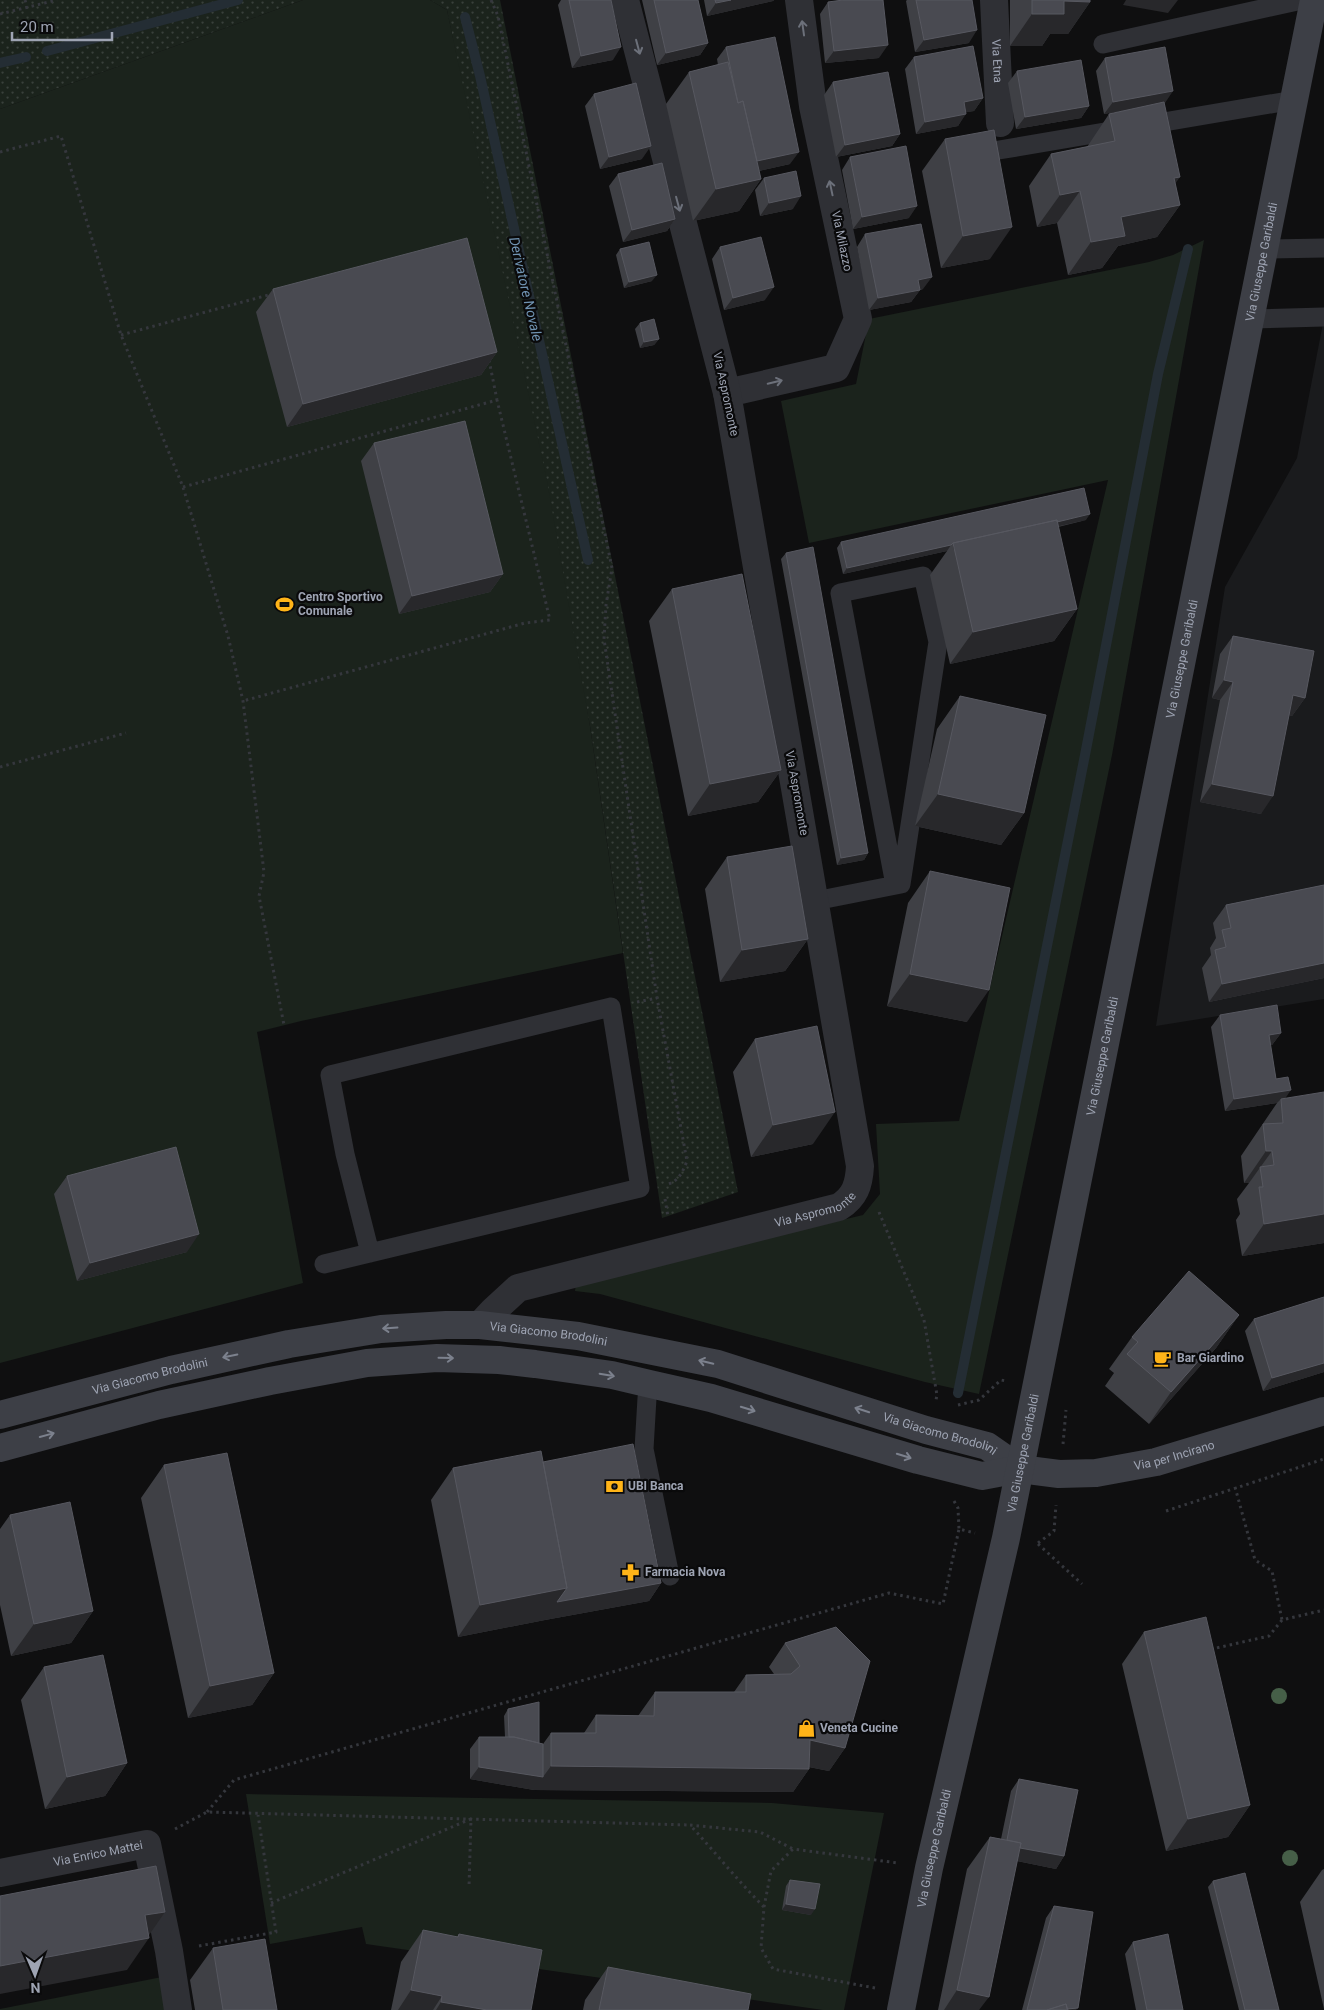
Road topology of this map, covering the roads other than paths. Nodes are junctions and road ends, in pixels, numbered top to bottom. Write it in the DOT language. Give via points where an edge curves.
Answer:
graph roads {
  1 [pos="625,0"];
  2 [pos="799,0"];
  3 [pos="994,0"];
  4 [pos="1302,0"];
  5 [pos="1314,0"];
  6 [pos="1103,44"];
  7 [pos="1294,100"];
  8 [pos="1000,123"];
  9 [pos="999,150"];
  10 [pos="1324,248"];
  11 [pos="1264,249"];
  12 [pos="1324,317"];
  13 [pos="1251,318"];
  14 [pos="727,393"];
  15 [pos="895,885"];
  16 [pos="815,900"];
  17 [pos="370,1252"];
  18 [pos="324,1264"];
  19 [pos="480,1325"];
  20 [pos="270,1381"];
  21 [pos="650,1384"];
  22 [pos="1324,1411"];
  23 [pos="0,1415"];
  24 [pos="0,1448"];
  25 [pos="1020,1469"];
  26 [pos="670,1576"];
  27 [pos="0,1873"];
  28 [pos="903,2002"];
  29 [pos="178,2010"];
  1 -- 14 [label="street, Via Aspromonte, one-way"];
  14 -- 2 [label="street, Via Milazzo, one-way" via="836,368 858,319 813,106"];
  3 -- 8 [label="street, Via Etna"];
  4 -- 6 [label="lane"];
  5 -- 7 [label="main road, Via Giuseppe Garibaldi"];
  7 -- 9 [label="lane"];
  7 -- 11 [label="main road, Via Giuseppe Garibaldi"];
  10 -- 11 [label="lane"];
  11 -- 13 [label="main road, Via Giuseppe Garibaldi"];
  12 -- 13 [label="lane"];
  13 -- 25 [label="main road, Via Giuseppe Garibaldi"];
  14 -- 16 [label="street, Via Aspromonte"];
  15 -- 15 [label="lane" via="901,884 938,642 923,576 840,593"];
  15 -- 16 [label="lane"];
  16 -- 19 [label="street, Via Aspromonte" via="860,1166 859,1181 848,1201 839,1207 518,1288"];
  17 -- 17 [label="lane" via="640,1188 611,1007 330,1074 345,1154"];
  17 -- 18 [label="lane"];
  19 -- 20 [label="main road, Via Giacomo Brodolini" via="415,1344 318,1356"];
  19 -- 23 [label="main road, Via Giacomo Brodolini, one-way" via="381,1329 289,1344 171,1370"];
  25 -- 19 [label="main road, Via Giacomo Brodolini, one-way" via="987,1446 718,1364 578,1336"];
  20 -- 21 [label="main road, Via Giacomo Brodolini, one-way" via="367,1363 437,1358 535,1364"];
  24 -- 20 [label="main road, Via Giacomo Brodolini, one-way" via="159,1405"];
  21 -- 25 [label="main road, Via Giacomo Brodolini, one-way" via="711,1398 982,1476"];
  21 -- 26 [label="lane" via="644,1449"];
  22 -- 25 [label="main road, Via per Incirano" via="1156,1462 1096,1472 1059,1474"];
  25 -- 28 [label="main road, Via Giuseppe Garibaldi" via="929,1868"];
  27 -- 29 [label="street, Via Enrico Mattei" via="147,1844"];
}
